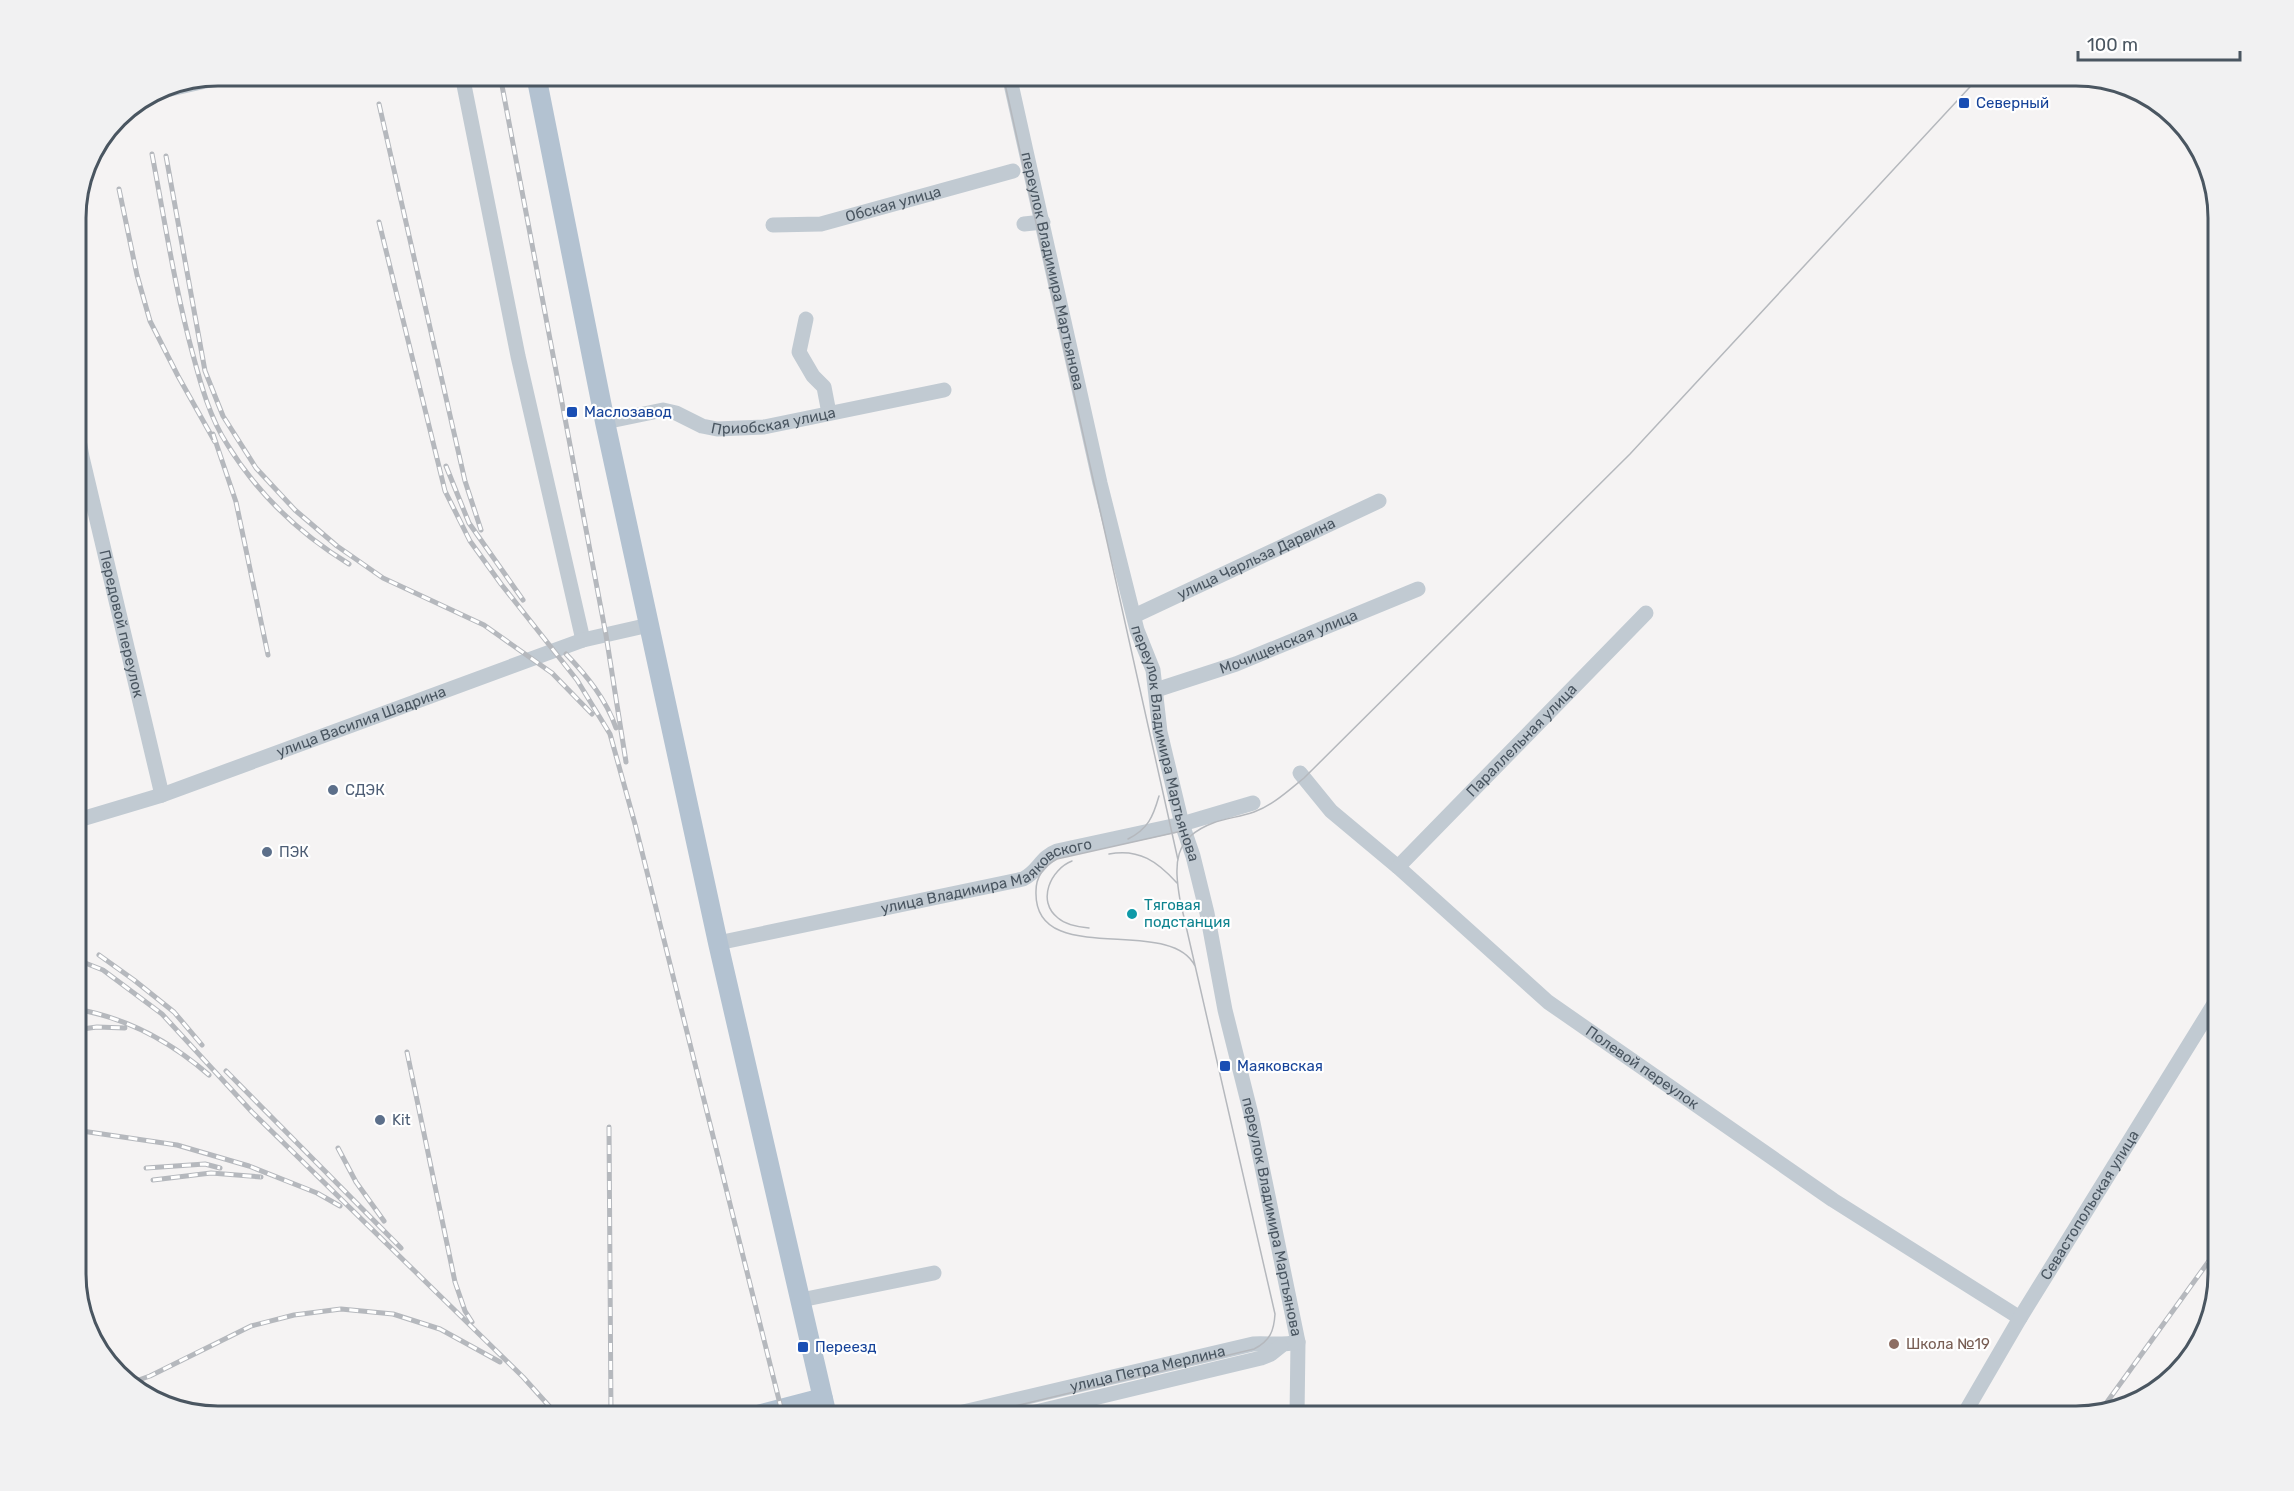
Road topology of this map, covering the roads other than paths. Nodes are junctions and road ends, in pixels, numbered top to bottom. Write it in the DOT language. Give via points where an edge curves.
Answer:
graph roads {
  1 [pos="464,86"];
  2 [pos="538,86"];
  3 [pos="1012,86"];
  4 [pos="1013,171"];
  5 [pos="1043,222"];
  6 [pos="1024,224"];
  7 [pos="773,225"];
  8 [pos="806,319"];
  9 [pos="944,390"];
  10 [pos="829,413"];
  11 [pos="605,422"];
  12 [pos="86,486"];
  13 [pos="1379,501"];
  14 [pos="1418,589"];
  15 [pos="1646,613"];
  16 [pos="1134,616"];
  17 [pos="649,625"];
  18 [pos="583,640"];
  19 [pos="1156,690"];
  20 [pos="1300,773"];
  21 [pos="162,795"];
  22 [pos="1253,803"];
  23 [pos="86,818"];
  24 [pos="1182,824"];
  25 [pos="1398,867"];
  26 [pos="718,943"];
  27 [pos="2208,1014"];
  28 [pos="934,1273"];
  29 [pos="801,1300"];
  30 [pos="2020,1318"];
  31 [pos="1298,1342"];
  32 [pos="1281,1346"];
  33 [pos="825,1406"];
  34 [pos="989,1406"];
  35 [pos="1061,1406"];
  36 [pos="1298,1406"];
  37 [pos="1969,1406"];
  1 -- 18 [label="street" via="518,356"];
  2 -- 11 [label="main road"];
  3 -- 5 [label="street, переулок Владимира Мартьянова"];
  4 -- 7 [label="street, Обская улица" via="822,224"];
  5 -- 6 [label="street"];
  5 -- 16 [label="street, переулок Владимира Мартьянова" via="1100,483"];
  8 -- 10 [label="street" via="799,352 824,387"];
  9 -- 10 [label="street, Приобская улица"];
  10 -- 11 [label="street, Приобская улица" via="764,427 726,430 702,426 663,410"];
  11 -- 17 [label="main road"];
  12 -- 21 [label="street, Передовой переулок"];
  13 -- 16 [label="street, улица Чарльза Дарвина"];
  14 -- 19 [label="street, Мочищенская улица" via="1236,664"];
  15 -- 25 [label="street, Параллельная улица"];
  16 -- 19 [label="street, переулок Владимира Мартьянова"];
  17 -- 18 [label="street, улица Василия Шадрина"];
  17 -- 26 [label="main road"];
  18 -- 21 [label="street, улица Василия Шадрина"];
  19 -- 24 [label="street, переулок Владимира Мартьянова" via="1160,732"];
  20 -- 25 [label="street, Полевой переулок" via="1331,812"];
  21 -- 23 [label="street, улица Василия Шадрина"];
  22 -- 24 [label="street, улица Владимира Маяковского"];
  24 -- 26 [label="street, улица Владимира Маяковского" via="1051,853 1023,879"];
  24 -- 31 [label="street, переулок Владимира Мартьянова" via="1207,914"];
  25 -- 30 [label="street, Полевой переулок" via="1548,1002 1833,1200"];
  26 -- 29 [label="main road"];
  27 -- 30 [label="street, Севастопольская улица"];
  28 -- 29 [label="street"];
  29 -- 33 [label="main road"];
  30 -- 37 [label="street, Севастопольская улица"];
  31 -- 32 [label="street, улица Петра Мерлина"];
  31 -- 36 [label="street, переулок Владимира Мартьянова"];
  32 -- 34 [label="street, улица Петра Мерлина" via="1253,1344"];
  32 -- 35 [label="street, улица Петра Мерлина" via="1261,1358"];
}
